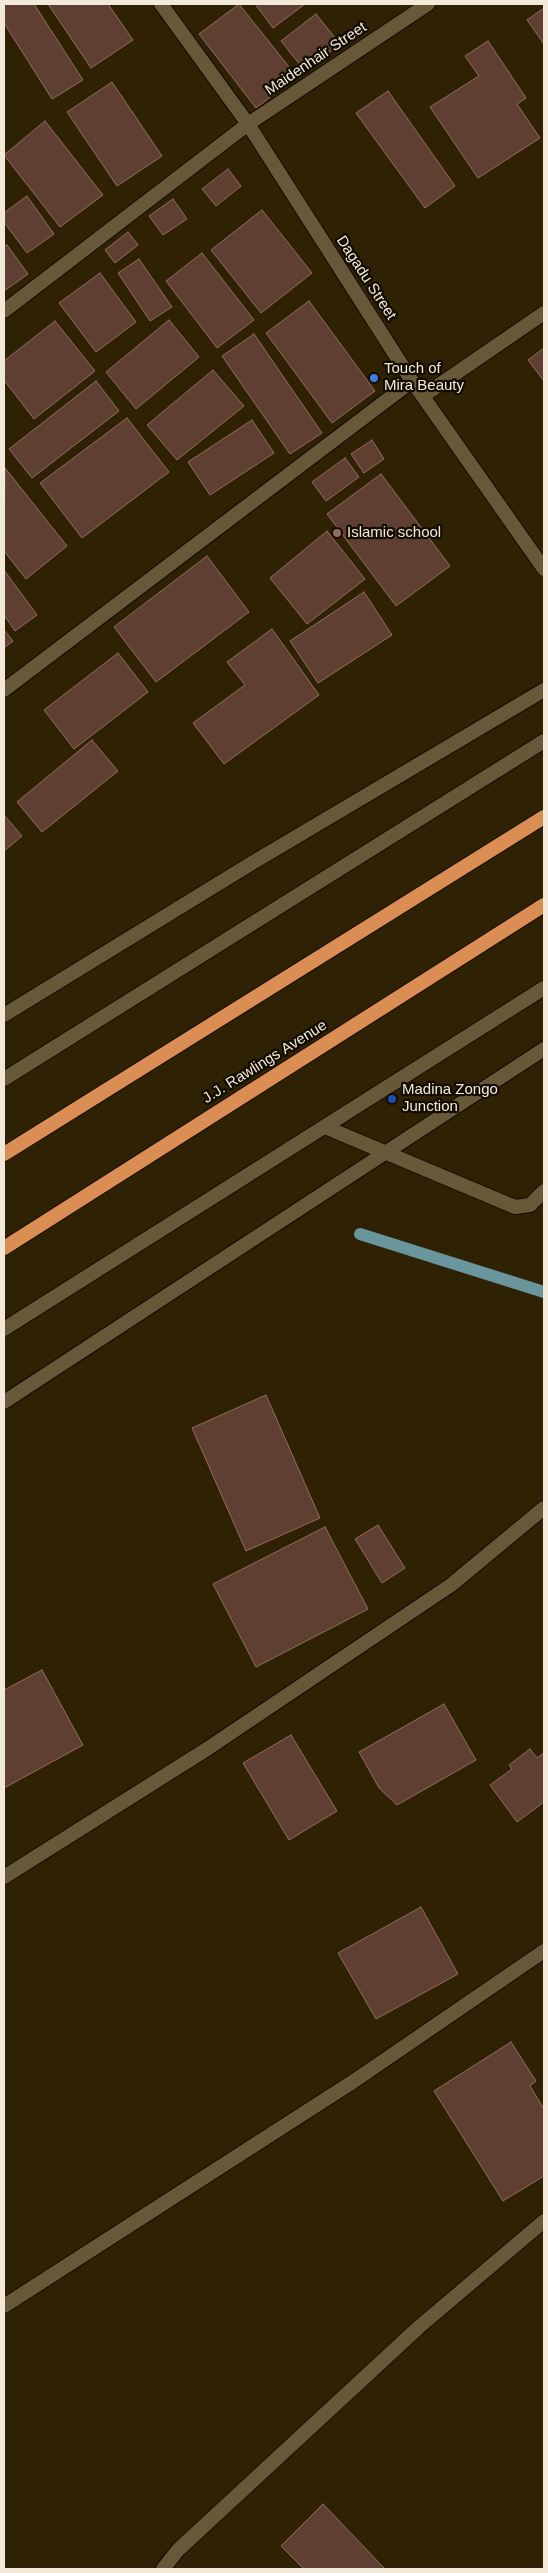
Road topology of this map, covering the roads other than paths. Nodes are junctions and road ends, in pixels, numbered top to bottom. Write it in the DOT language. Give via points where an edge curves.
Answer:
graph roads {
  1 [pos="161,4"];
  2 [pos="428,4"];
  3 [pos="248,124"];
  4 [pos="4,312"];
  5 [pos="544,313"];
  6 [pos="412,381"];
  7 [pos="423,396"];
  8 [pos="544,569"];
  9 [pos="4,690"];
  10 [pos="544,690"];
  11 [pos="544,742"];
  12 [pos="544,817"];
  13 [pos="544,905"];
  14 [pos="544,988"];
  15 [pos="4,1015"];
  16 [pos="544,1049"];
  17 [pos="4,1079"];
  18 [pos="325,1127"];
  19 [pos="386,1153"];
  20 [pos="4,1154"];
  21 [pos="544,1191"];
  22 [pos="4,1248"];
  23 [pos="4,1329"];
  24 [pos="4,1402"];
  25 [pos="544,1508"];
  26 [pos="4,1877"];
  27 [pos="544,1951"];
  28 [pos="544,2221"];
  29 [pos="4,2306"];
  30 [pos="163,2569"];
  1 -- 3 [label="street, Dagadu Street"];
  2 -- 3 [label="street, Maidenhair Street"];
  3 -- 4 [label="street, Maidenhair Street"];
  3 -- 6 [label="street, Dagadu Street"];
  5 -- 7 [label="street"];
  6 -- 7 [label="street, Dagadu Street"];
  6 -- 9 [label="street"];
  7 -- 8 [label="street, Dagadu Street"];
  10 -- 15 [label="street" via="252,862"];
  11 -- 17 [label="street"];
  12 -- 20 [label="highway"];
  13 -- 22 [label="highway, J.J. Rawlings Avenue"];
  14 -- 18 [label="street"];
  16 -- 19 [label="street"];
  18 -- 19 [label="street"];
  18 -- 23 [label="street"];
  19 -- 21 [label="street" via="514,1207 530,1205"];
  19 -- 24 [label="street"];
  25 -- 26 [label="street" via="451,1585 206,1749"];
  27 -- 29 [label="street" via="354,2080"];
  28 -- 30 [label="street" via="419,2328 178,2550"];
}
